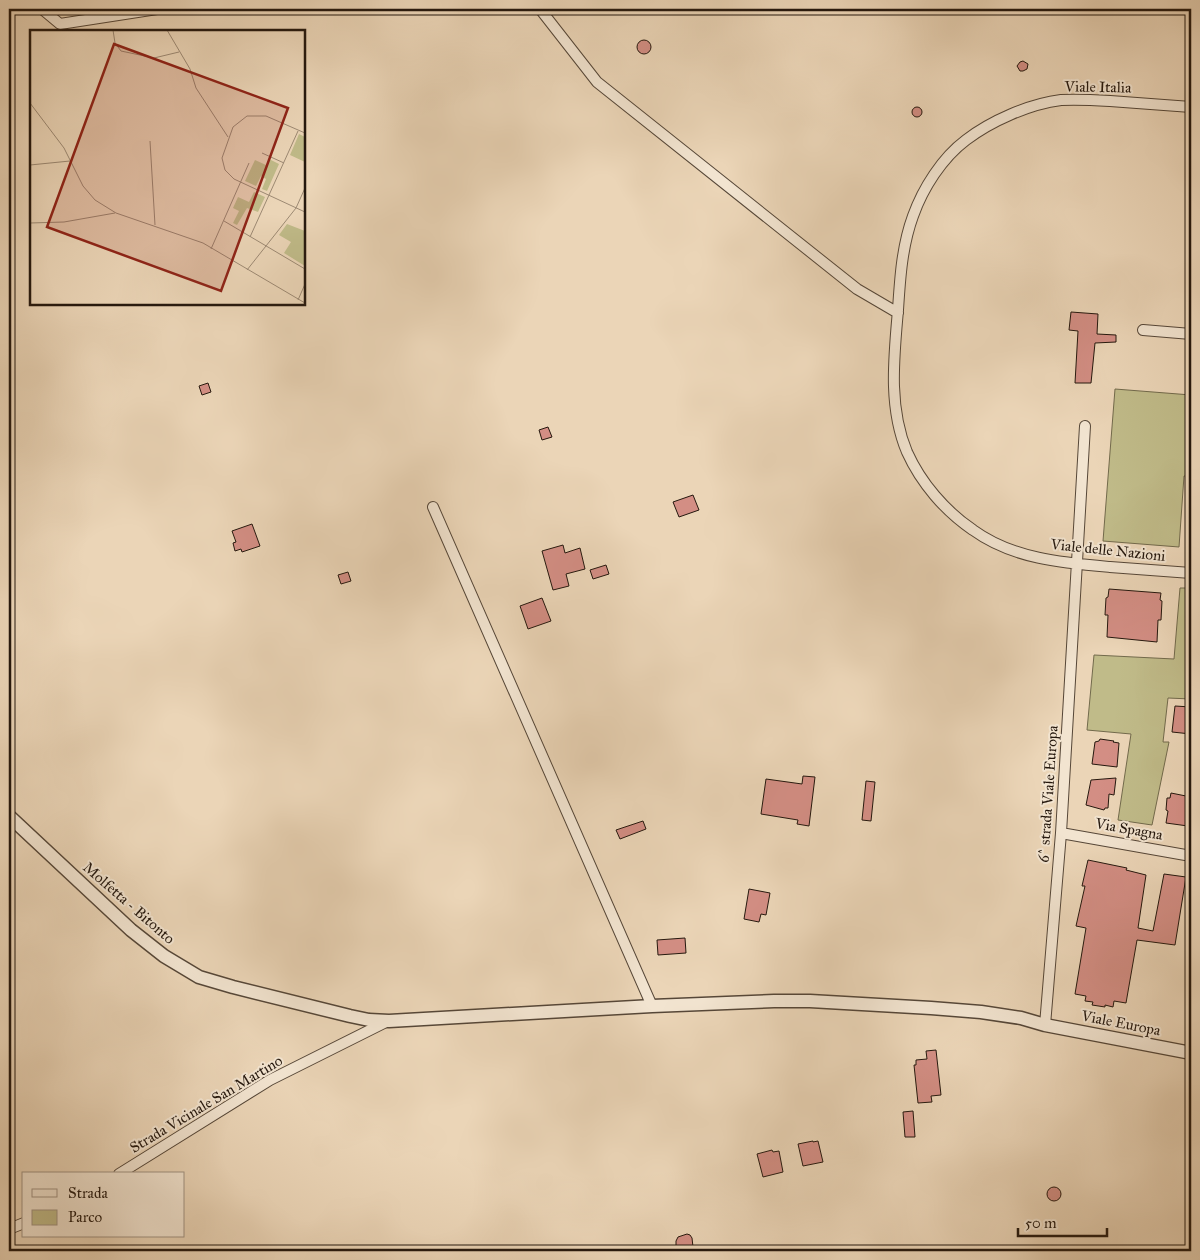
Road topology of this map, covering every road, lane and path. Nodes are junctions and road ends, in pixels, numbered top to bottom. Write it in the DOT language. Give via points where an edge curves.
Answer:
graph roads {
  1 [pos="42,9"];
  2 [pos="157,9"];
  3 [pos="540,9"];
  4 [pos="1191,107"];
  5 [pos="898,313"];
  6 [pos="1143,330"];
  7 [pos="1191,334"];
  8 [pos="1085,426"];
  9 [pos="433,507"];
  10 [pos="1077,564"];
  11 [pos="1191,573"];
  12 [pos="9,816"];
  13 [pos="1061,833"];
  14 [pos="1191,856"];
  15 [pos="652,1006"];
  16 [pos="389,1021"];
  17 [pos="1046,1025"];
  18 [pos="1191,1053"];
  19 [pos="122,1172"];
  20 [pos="22,1224"];
  21 [pos="9,1229"];
  1 -- 2 [label="street" via="60,24"];
  3 -- 5 [label="street" via="597,82 857,288"];
  4 -- 5 [label="street, Viale Italia" via="1060,100 1008,116 966,140 941,164 913,215 903,256"];
  5 -- 10 [label="street, Viale delle Nazioni" via="894,391 906,450 918,474 956,516 996,544 1026,555"];
  6 -- 7 [label="street"];
  8 -- 10 [label="street, 6^ strada Viale Europa"];
  9 -- 15 [label="street"];
  10 -- 11 [label="street, Viale delle Nazioni"];
  10 -- 13 [label="street, 6^ strada Viale Europa"];
  12 -- 16 [label="street, Molfetta - Bitonto" via="131,930 164,956 199,977 350,1016"];
  13 -- 14 [label="street, Via Spagna"];
  13 -- 17 [label="street, 6^ strada Viale Europa"];
  15 -- 16 [label="street, Molfetta - Bitonto"];
  15 -- 17 [label="street, Viale Europa" via="810,1002 981,1012"];
  16 -- 19 [label="street, Strada Vicinale San Martino" via="270,1080"];
  17 -- 18 [label="street, Viale Europa"];
  20 -- 21 [label="street"];
}
